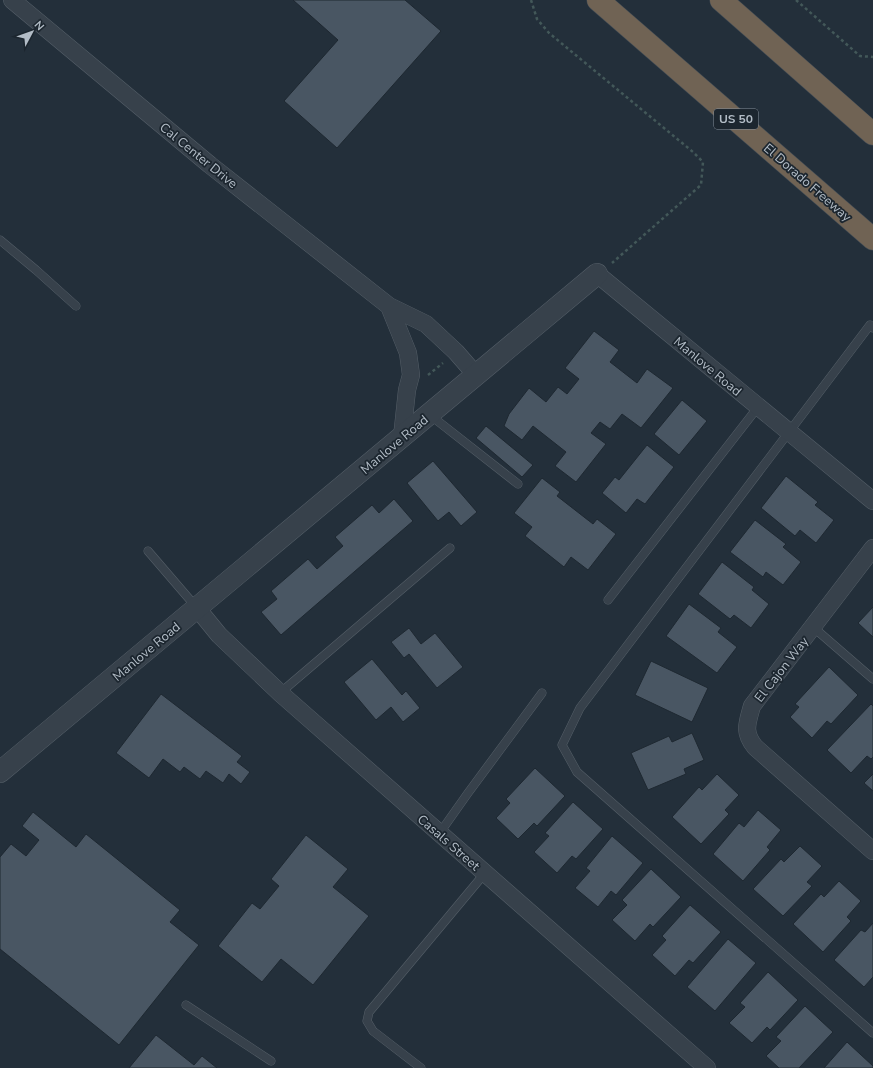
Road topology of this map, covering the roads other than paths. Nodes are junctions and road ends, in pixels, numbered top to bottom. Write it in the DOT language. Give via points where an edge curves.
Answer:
graph roads {
  1 [pos="12,0"];
  2 [pos="598,0"];
  3 [pos="721,0"];
  4 [pos="873,134"];
  5 [pos="873,239"];
  6 [pos="0,240"];
  7 [pos="597,274"];
  8 [pos="76,306"];
  9 [pos="389,306"];
  10 [pos="873,328"];
  11 [pos="476,375"];
  12 [pos="758,407"];
  13 [pos="429,414"];
  14 [pos="789,433"];
  15 [pos="402,437"];
  16 [pos="518,484"];
  17 [pos="873,501"];
  18 [pos="450,548"];
  19 [pos="873,548"];
  20 [pos="148,551"];
  21 [pos="608,600"];
  22 [pos="197,608"];
  23 [pos="813,627"];
  24 [pos="873,679"];
  25 [pos="280,692"];
  26 [pos="542,693"];
  27 [pos="0,771"];
  28 [pos="439,834"];
  29 [pos="873,851"];
  30 [pos="485,873"];
  31 [pos="186,1005"];
  32 [pos="873,1033"];
  33 [pos="271,1062"];
  34 [pos="421,1068"];
  35 [pos="707,1068"];
  1 -- 9 [label="street, Cal Center Drive" via="210,165"];
  2 -- 5 [label="highway, El Dorado Freeway / US 50"];
  3 -- 4 [label="highway"];
  6 -- 8 [label="lane"];
  7 -- 11 [label="street, Manlove Road"];
  7 -- 12 [label="street, Manlove Road"];
  9 -- 11 [label="street, Cal Center Drive" via="426,324"];
  9 -- 15 [label="street, Cal Center Drive" via="408,353 411,374"];
  10 -- 14 [label="lane" via="870,325"];
  11 -- 13 [label="street, Manlove Road"];
  12 -- 14 [label="street, Manlove Road"];
  12 -- 21 [label="lane"];
  13 -- 15 [label="street, Manlove Road"];
  13 -- 16 [label="lane"];
  14 -- 17 [label="street, Manlove Road"];
  14 -- 32 [label="lane" via="580,708 562,745 577,772"];
  15 -- 22 [label="street, Manlove Road"];
  18 -- 25 [label="lane"];
  19 -- 23 [label="street, El Cajon Way"];
  20 -- 22 [label="lane"];
  22 -- 25 [label="street, Casals Street" via="219,635"];
  22 -- 27 [label="street, Manlove Road"];
  23 -- 24 [label="lane"];
  23 -- 29 [label="street, El Cajon Way" via="752,706 746,726 749,739"];
  25 -- 28 [label="street, Casals Street"];
  26 -- 28 [label="lane"];
  28 -- 30 [label="street, Casals Street"];
  30 -- 34 [label="lane" via="369,1012 367,1020 373,1031"];
  30 -- 35 [label="street, Casals Street"];
  31 -- 33 [label="lane"];
}
